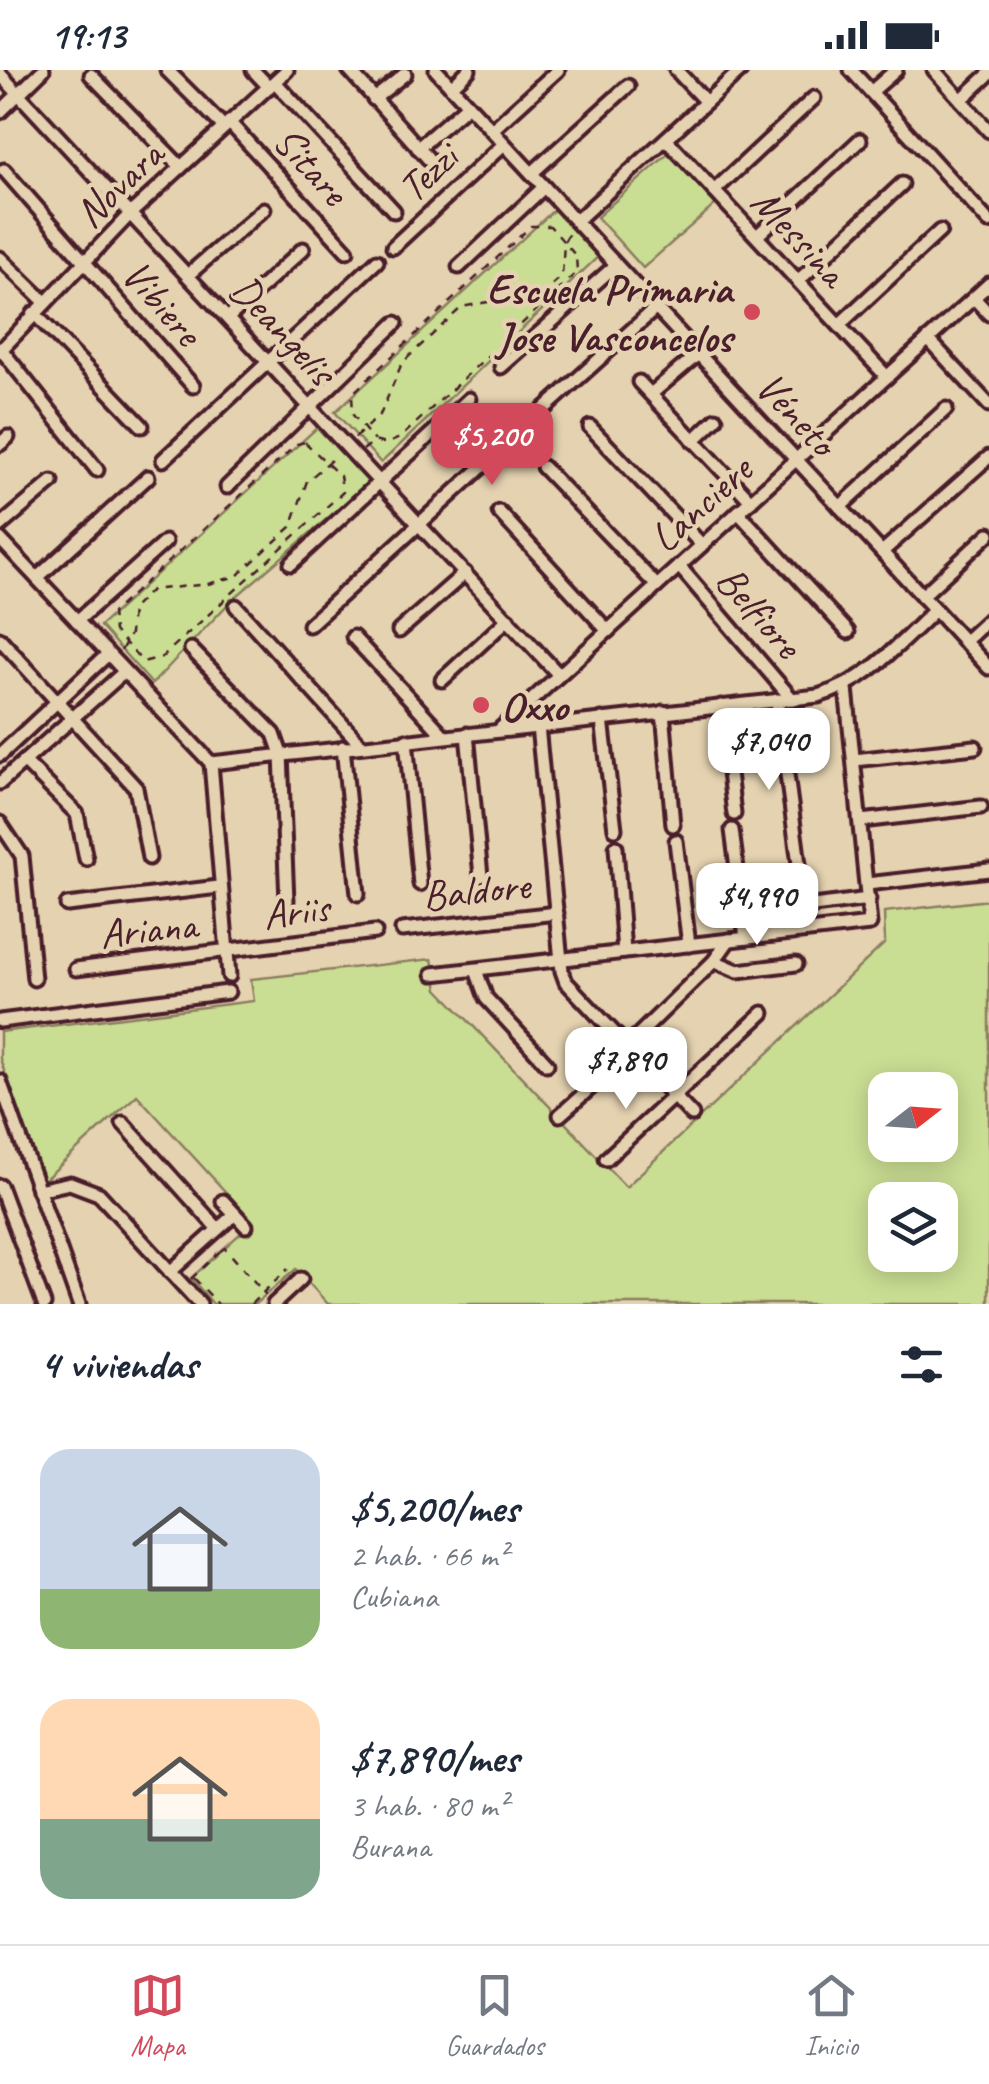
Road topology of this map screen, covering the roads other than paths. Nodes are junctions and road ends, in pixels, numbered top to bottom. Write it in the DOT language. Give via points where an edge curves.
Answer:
graph roads {
  1 [pos="43,70"];
  2 [pos="167,70"];
  3 [pos="253,70"];
  4 [pos="287,70"];
  5 [pos="348,70"];
  6 [pos="436,70"];
  7 [pos="470,70"];
  8 [pos="558,70"];
  9 [pos="676,70"];
  10 [pos="741,70"];
  11 [pos="851,70"];
  12 [pos="896,70"];
  13 [pos="934,70"];
  14 [pos="0,74"];
  15 [pos="405,74"];
  16 [pos="989,74"];
  17 [pos="91,75"];
  18 [pos="272,85"];
  19 [pos="628,86"];
  20 [pos="451,87"];
  21 [pos="871,92"];
  22 [pos="18,94"];
  23 [pos="814,98"];
  24 [pos="374,99"];
  25 [pos="961,100"];
  26 [pos="706,102"];
  27 [pos="468,105"];
  28 [pos="0,112"];
  29 [pos="227,125"];
  30 [pos="492,130"];
  31 [pos="989,131"];
  32 [pos="666,138"];
  33 [pos="860,140"];
  34 [pos="504,144"];
  35 [pos="418,148"];
  36 [pos="434,164"];
  37 [pos="181,168"];
  38 [pos="4,170"];
  39 [pos="532,174"];
  40 [pos="902,184"];
  41 [pos="544,187"];
  42 [pos="714,191"];
  43 [pos="264,209"];
  44 [pos="394,211"];
  45 [pos="132,212"];
  46 [pos="576,221"];
  47 [pos="989,222"];
  48 [pos="940,231"];
  49 [pos="756,236"];
  50 [pos="393,247"];
  51 [pos="303,249"];
  52 [pos="347,251"];
  53 [pos="0,258"];
  54 [pos="84,260"];
  55 [pos="377,261"];
  56 [pos="616,265"];
  57 [pos="458,267"];
  58 [pos="189,274"];
  59 [pos="798,282"];
  60 [pos="989,284"];
  61 [pos="974,298"];
  62 [pos="44,302"];
  63 [pos="656,308"];
  64 [pos="34,314"];
  65 [pos="989,314"];
  66 [pos="229,317"];
  67 [pos="396,323"];
  68 [pos="839,326"];
  69 [pos="928,339"];
  70 [pos="0,350"];
  71 [pos="698,354"];
  72 [pos="270,361"];
  73 [pos="501,367"];
  74 [pos="887,377"];
  75 [pos="639,382"];
  76 [pos="193,386"];
  77 [pos="651,394"];
  78 [pos="469,399"];
  79 [pos="989,405"];
  80 [pos="310,406"];
  81 [pos="946,409"];
  82 [pos="716,419"];
  83 [pos="142,426"];
  84 [pos="590,427"];
  85 [pos="693,441"];
  86 [pos="989,457"];
  87 [pos="162,460"];
  88 [pos="796,460"];
  89 [pos="543,467"];
  90 [pos="96,470"];
  91 [pos="148,477"];
  92 [pos="52,482"];
  93 [pos="381,482"];
  94 [pos="227,487"];
  95 [pos="751,501"];
  96 [pos="840,508"];
  97 [pos="498,512"];
  98 [pos="738,512"];
  99 [pos="0,526"];
  100 [pos="422,526"];
  101 [pos="989,534"];
  102 [pos="0,538"];
  103 [pos="166,542"];
  104 [pos="702,545"];
  105 [pos="882,552"];
  106 [pos="291,564"];
  107 [pos="679,566"];
  108 [pos="465,573"];
  109 [pos="36,578"];
  110 [pos="658,586"];
  111 [pos="922,596"];
  112 [pos="236,606"];
  113 [pos="935,610"];
  114 [pos="508,619"];
  115 [pos="989,619"];
  116 [pos="77,622"];
  117 [pos="309,625"];
  118 [pos="608,631"];
  119 [pos="399,632"];
  120 [pos="848,632"];
  121 [pos="353,637"];
  122 [pos="0,639"];
  123 [pos="964,642"];
  124 [pos="192,649"];
  125 [pos="113,654"];
  126 [pos="989,668"];
  127 [pos="123,673"];
  128 [pos="559,675"];
  129 [pos="442,680"];
  130 [pos="846,688"];
  131 [pos="792,698"];
  132 [pos="777,700"];
  133 [pos="58,701"];
  134 [pos="721,706"];
  135 [pos="663,712"];
  136 [pos="74,718"];
  137 [pos="602,719"];
  138 [pos="538,726"];
  139 [pos="500,729"];
  140 [pos="467,734"];
  141 [pos="0,735"];
  142 [pos="444,736"];
  143 [pos="406,740"];
  144 [pos="361,745"];
  145 [pos="343,747"];
  146 [pos="974,747"];
  147 [pos="5,751"];
  148 [pos="281,754"];
  149 [pos="854,760"];
  150 [pos="25,762"];
  151 [pos="211,763"];
  152 [pos="0,783"];
  153 [pos="981,807"];
  154 [pos="734,814"];
  155 [pos="860,821"];
  156 [pos="0,824"];
  157 [pos="674,825"];
  158 [pos="615,829"];
  159 [pos="732,830"];
  160 [pos="676,841"];
  161 [pos="616,848"];
  162 [pos="149,858"];
  163 [pos="86,859"];
  164 [pos="989,870"];
  165 [pos="481,876"];
  166 [pos="801,880"];
  167 [pos="420,884"];
  168 [pos="867,884"];
  169 [pos="219,886"];
  170 [pos="358,894"];
  171 [pos="869,899"];
  172 [pos="288,901"];
  173 [pos="67,905"];
  174 [pos="790,909"];
  175 [pos="556,914"];
  176 [pos="402,930"];
  177 [pos="375,932"];
  178 [pos="746,938"];
  179 [pos="730,940"];
  180 [pos="688,945"];
  181 [pos="226,952"];
  182 [pos="624,952"];
  183 [pos="561,959"];
  184 [pos="714,962"];
  185 [pos="796,964"];
  186 [pos="76,969"];
  187 [pos="476,970"];
  188 [pos="433,974"];
  189 [pos="229,976"];
  190 [pos="34,979"];
  191 [pos="228,992"];
  192 [pos="763,1012"];
  193 [pos="0,1021"];
  194 [pos="629,1048"];
  195 [pos="547,1064"];
  196 [pos="0,1081"];
  197 [pos="674,1096"];
  198 [pos="560,1115"];
  199 [pos="692,1115"];
  200 [pos="123,1124"];
  201 [pos="606,1158"];
  202 [pos="38,1190"];
  203 [pos="2,1194"];
  204 [pos="223,1201"];
  205 [pos="235,1214"];
  206 [pos="246,1226"];
  207 [pos="214,1233"];
  208 [pos="170,1272"];
  209 [pos="302,1280"];
  210 [pos="277,1303"];
  211 [pos="44,1304"];
  212 [pos="79,1304"];
  213 [pos="200,1304"];
  1 -- 22 [label="street"];
  2 -- 29 [label="street, Sitare"];
  3 -- 18 [label="street"];
  4 -- 18 [label="street, Novara"];
  5 -- 24 [label="street"];
  6 -- 20 [label="street, Véneto"];
  7 -- 20 [label="street"];
  8 -- 30 [label="street"];
  9 -- 26 [label="street"];
  10 -- 26 [label="street"];
  11 -- 21 [label="street"];
  12 -- 21 [label="street"];
  13 -- 25 [label="street"];
  14 -- 22 [label="street, Deangelis"];
  15 -- 24 [label="street"];
  16 -- 25 [label="street"];
  17 -- 37 [label="street"];
  18 -- 29 [label="street, Novara"];
  18 -- 44 [label="street"];
  19 -- 39 [label="street"];
  20 -- 27 [label="street, Véneto"];
  21 -- 47 [label="street"];
  22 -- 28 [label="street"];
  22 -- 45 [label="street, Deangelis"];
  23 -- 42 [label="street"];
  24 -- 35 [label="street"];
  25 -- 31 [label="street"];
  26 -- 32 [label="street"];
  27 -- 30 [label="street, Véneto"];
  27 -- 35 [label="street"];
  29 -- 37 [label="street, Novara"];
  29 -- 52 [label="street, Sitare"];
  30 -- 34 [label="street, Véneto"];
  32 -- 42 [label="street, Messina"];
  32 -- 46 [label="street"];
  33 -- 49 [label="street"];
  34 -- 39 [label="street, Véneto"];
  34 -- 50 [label="street, Tezzi"];
  35 -- 36 [label="street"];
  37 -- 45 [label="street, Novara"];
  38 -- 54 [label="street, Vibiere"];
  39 -- 41 [label="street, Véneto"];
  40 -- 59 [label="street"];
  41 -- 46 [label="street, Véneto"];
  41 -- 57 [label="street"];
  42 -- 49 [label="street, Messina"];
  43 -- 58 [label="street"];
  45 -- 54 [label="street, Novara"];
  45 -- 58 [label="street, Deangelis"];
  46 -- 56 [label="street, Véneto"];
  48 -- 68 [label="street"];
  49 -- 59 [label="street, Messina"];
  51 -- 66 [label="street"];
  53 -- 62 [label="street"];
  54 -- 62 [label="street, Novara"];
  54 -- 76 [label="street, Vibiere"];
  55 -- 72 [label="street"];
  56 -- 63 [label="street, Véneto"];
  56 -- 73 [label="street"];
  58 -- 66 [label="street, Deangelis"];
  59 -- 68 [label="street, Messina"];
  60 -- 61 [label="street, Lanciere"];
  61 -- 65 [label="street"];
  61 -- 69 [label="street, Lanciere"];
  62 -- 64 [label="street, Novara"];
  63 -- 71 [label="street, Véneto"];
  63 -- 100 [label="street"];
  64 -- 70 [label="street, Novara"];
  64 -- 83 [label="street"];
  66 -- 72 [label="street, Deangelis"];
  67 -- 80 [label="street"];
  68 -- 74 [label="street, Messina"];
  69 -- 74 [label="street, Lanciere"];
  69 -- 79 [label="street"];
  70 -- 90 [label="street"];
  71 -- 77 [label="street"];
  71 -- 88 [label="street, Véneto"];
  72 -- 80 [label="street, Deangelis"];
  72 -- 87 [label="street"];
  74 -- 88 [label="street, Lanciere"];
  75 -- 77 [label="street"];
  77 -- 85 [label="street"];
  78 -- 93 [label="street"];
  80 -- 93 [label="street, Deangelis"];
  80 -- 94 [label="street"];
  81 -- 96 [label="street"];
  82 -- 85 [label="street"];
  84 -- 104 [label="street"];
  85 -- 95 [label="street"];
  86 -- 105 [label="street"];
  88 -- 95 [label="street, Lanciere"];
  88 -- 96 [label="street, Véneto"];
  89 -- 110 [label="street"];
  91 -- 109 [label="street"];
  92 -- 99 [label="street"];
  93 -- 100 [label="street, Deangelis"];
  93 -- 106 [label="street"];
  95 -- 98 [label="street, Lanciere"];
  96 -- 105 [label="street, Véneto"];
  97 -- 118 [label="street"];
  98 -- 104 [label="street, Lanciere"];
  98 -- 120 [label="street"];
  100 -- 108 [label="street, Deangelis"];
  100 -- 117 [label="street"];
  101 -- 111 [label="street"];
  102 -- 109 [label="street"];
  103 -- 116 [label="street"];
  104 -- 107 [label="street, Lanciere"];
  105 -- 111 [label="street, Véneto"];
  107 -- 110 [label="street, Lanciere"];
  107 -- 131 [label="street, Belfiore"];
  108 -- 114 [label="street, Deangelis"];
  108 -- 119 [label="street"];
  109 -- 116 [label="street"];
  110 -- 118 [label="street, Lanciere"];
  111 -- 113 [label="street, Véneto"];
  112 -- 144 [label="street"];
  113 -- 123 [label="street, Véneto"];
  113 -- 130 [label="street"];
  114 -- 128 [label="street, Deangelis"];
  114 -- 129 [label="street"];
  115 -- 123 [label="street"];
  116 -- 125 [label="street"];
  118 -- 128 [label="street, Lanciere"];
  121 -- 142 [label="street"];
  122 -- 133 [label="street"];
  123 -- 126 [label="street, Véneto"];
  124 -- 148 [label="street" via="274,734"];
  125 -- 127 [label="street"];
  125 -- 133 [label="street"];
  127 -- 136 [label="street"];
  127 -- 151 [label="street"];
  128 -- 139 [label="street, Lanciere"];
  130 -- 131 [label="street"];
  130 -- 149 [label="street"];
  131 -- 132 [label="street"];
  132 -- 134 [label="street"];
  132 -- 166 [label="street"];
  133 -- 136 [label="street"];
  133 -- 147 [label="street"];
  134 -- 135 [label="street"];
  134 -- 154 [label="street"];
  135 -- 137 [label="street"];
  135 -- 157 [label="street"];
  136 -- 150 [label="street"];
  136 -- 162 [label="street" via="140,794"];
  137 -- 138 [label="street"];
  137 -- 158 [label="street"];
  138 -- 139 [label="street"];
  138 -- 175 [label="street"];
  139 -- 140 [label="street"];
  140 -- 142 [label="street"];
  140 -- 165 [label="street"];
  141 -- 147 [label="street"];
  142 -- 143 [label="street"];
  143 -- 144 [label="street"];
  143 -- 167 [label="street"];
  144 -- 145 [label="street"];
  145 -- 148 [label="street"];
  145 -- 170 [label="street"];
  146 -- 149 [label="street"];
  148 -- 151 [label="street"];
  148 -- 172 [label="street"];
  149 -- 155 [label="street"];
  150 -- 152 [label="street"];
  150 -- 163 [label="street" via="77,814"];
  151 -- 169 [label="street"];
  153 -- 155 [label="street"];
  155 -- 168 [label="street"];
  156 -- 190 [label="street" via="22,856"];
  159 -- 178 [label="street"];
  160 -- 180 [label="street"];
  161 -- 182 [label="street"];
  164 -- 168 [label="street"];
  168 -- 171 [label="street"];
  169 -- 173 [label="street"];
  169 -- 181 [label="street"];
  171 -- 174 [label="street"];
  171 -- 178 [label="street" via="865,927"];
  175 -- 176 [label="street, Baldore"];
  175 -- 183 [label="street"];
  177 -- 181 [label="street, Ariis"];
  178 -- 179 [label="street"];
  179 -- 180 [label="street"];
  179 -- 184 [label="street"];
  180 -- 182 [label="street"];
  181 -- 186 [label="street, Ariana"];
  181 -- 189 [label="street"];
  182 -- 183 [label="street"];
  183 -- 187 [label="street"];
  183 -- 194 [label="street" via="566,982"];
  184 -- 185 [label="street" via="738,971"];
  184 -- 194 [label="street"];
  187 -- 188 [label="street"];
  187 -- 195 [label="street" via="486,998"];
  191 -- 193 [label="street"];
  192 -- 197 [label="street"];
  194 -- 197 [label="street"];
  194 -- 198 [label="street"];
  196 -- 202 [label="street"];
  197 -- 199 [label="street"];
  197 -- 201 [label="street"];
  200 -- 207 [label="street"];
  202 -- 208 [label="street" via="86,1186"];
  202 -- 212 [label="street"];
  203 -- 211 [label="street"];
  204 -- 205 [label="street"];
  205 -- 206 [label="street"];
  205 -- 207 [label="street"];
  207 -- 208 [label="street"];
  208 -- 213 [label="street" via="188,1282"];
  209 -- 210 [label="street"];
}
